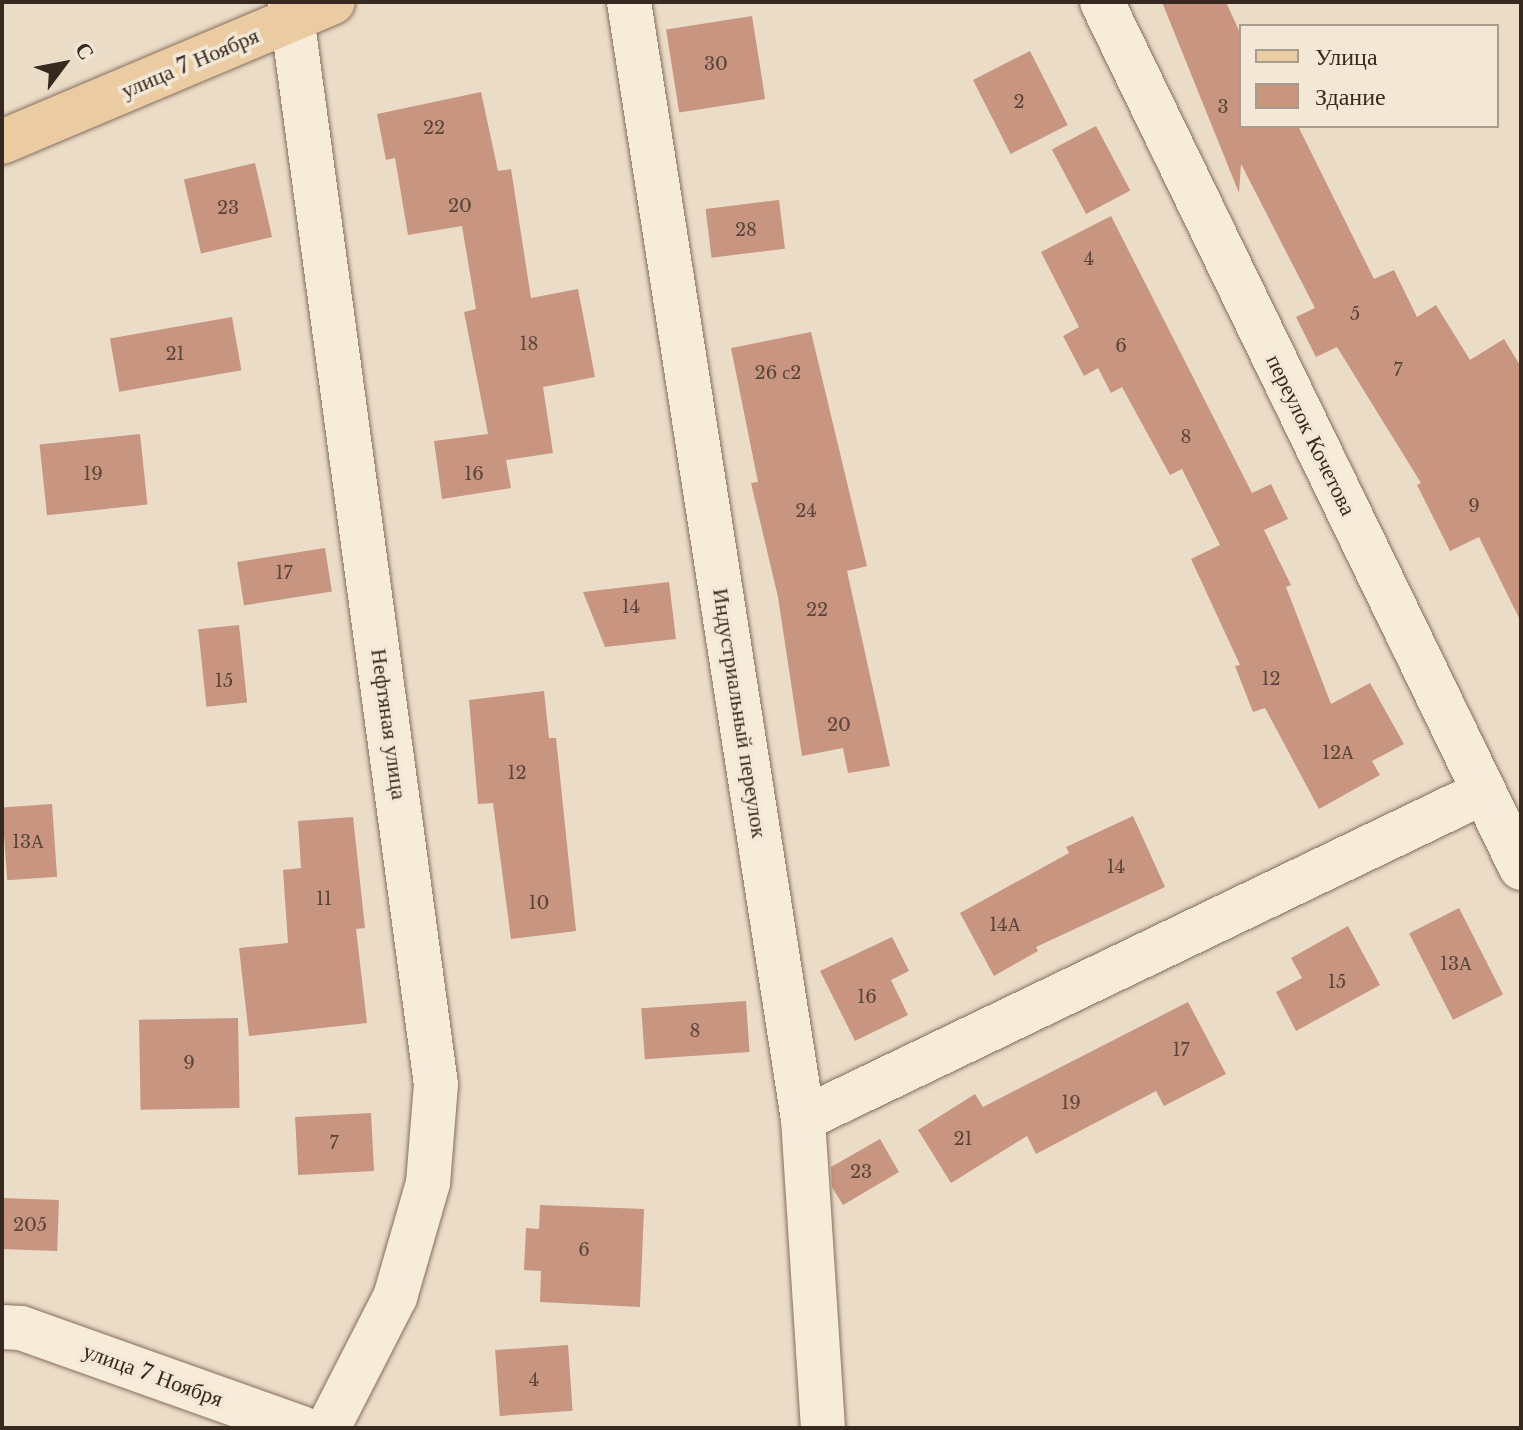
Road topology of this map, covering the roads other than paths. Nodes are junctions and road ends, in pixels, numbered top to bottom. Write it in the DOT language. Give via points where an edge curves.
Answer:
graph roads {
  1 [pos="629,2"];
  2 [pos="1102,2"];
  3 [pos="306,8"];
  4 [pos="2,142"];
  5 [pos="1484,792"];
  6 [pos="1521,868"];
  7 [pos="803,1119"];
  8 [pos="2,1327"];
  9 [pos="302,1428"];
  10 [pos="328,1428"];
  11 [pos="823,1428"];
  1 -- 7 [label="street, Индустриальный переулок"];
  2 -- 5 [label="street, переулок Кочетова"];
  3 -- 4 [label="main road, улица 7 Ноября"];
  3 -- 10 [label="street, Нефтяная улица" via="436,1084 428,1183 395,1297"];
  5 -- 6 [label="street, переулок Кочетова"];
  5 -- 7 [label="street"];
  7 -- 11 [label="street, Индустриальный переулок"];
  8 -- 9 [label="street, улица 7 Ноября" via="21,1328"];
}
